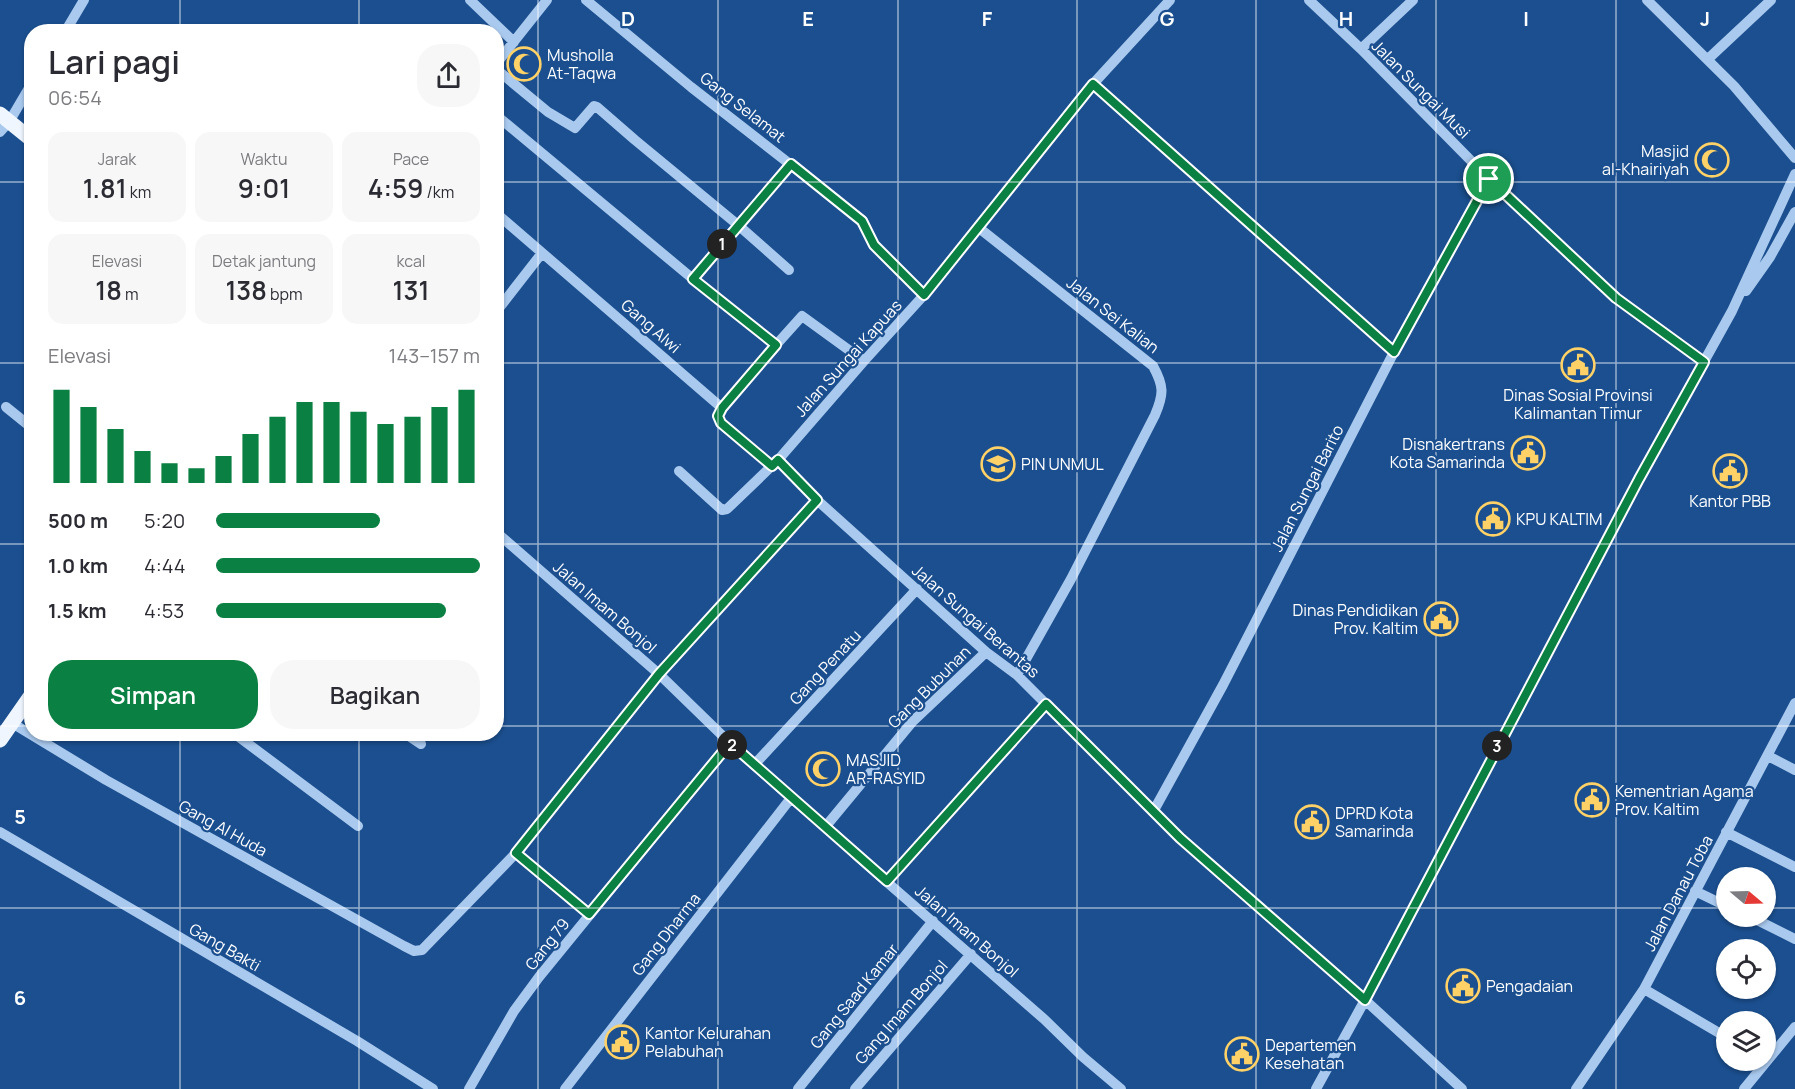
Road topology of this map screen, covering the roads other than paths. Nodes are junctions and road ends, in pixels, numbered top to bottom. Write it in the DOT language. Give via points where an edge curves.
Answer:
graph roads {
  1 [pos="84,0"];
  2 [pos="470,0"];
  3 [pos="547,0"];
  4 [pos="586,0"];
  5 [pos="1170,0"];
  6 [pos="1309,0"];
  7 [pos="1413,0"];
  8 [pos="1647,0"];
  9 [pos="1771,0"];
  10 [pos="70,24"];
  11 [pos="495,24"];
  12 [pos="504,32"];
  13 [pos="514,42"];
  14 [pos="1360,49"];
  15 [pos="504,54"];
  16 [pos="1707,58"];
  17 [pos="504,76"];
  18 [pos="1093,84"];
  19 [pos="24,94"];
  20 [pos="504,122"];
  21 [pos="3,123"];
  22 [pos="24,135"];
  23 [pos="1795,158"];
  24 [pos="791,164"];
  25 [pos="1795,174"];
  26 [pos="1489,179"];
  27 [pos="1795,212"];
  28 [pos="504,220"];
  29 [pos="738,225"];
  30 [pos="979,228"];
  31 [pos="542,253"];
  32 [pos="789,270"];
  33 [pos="693,279"];
  34 [pos="924,295"];
  35 [pos="504,302"];
  36 [pos="1732,311"];
  37 [pos="776,345"];
  38 [pos="1394,352"];
  39 [pos="864,360"];
  40 [pos="1704,362"];
  41 [pos="6,407"];
  42 [pos="722,408"];
  43 [pos="24,422"];
  44 [pos="775,463"];
  45 [pos="679,471"];
  46 [pos="817,500"];
  47 [pos="504,539"];
  48 [pos="916,590"];
  49 [pos="986,652"];
  50 [pos="659,674"];
  51 [pos="1017,675"];
  52 [pos="1046,704"];
  53 [pos="1795,704"];
  54 [pos="24,705"];
  55 [pos="12,723"];
  56 [pos="24,730"];
  57 [pos="0,740"];
  58 [pos="42,741"];
  59 [pos="244,741"];
  60 [pos="416,741"];
  61 [pos="730,743"];
  62 [pos="421,744"];
  63 [pos="1768,756"];
  64 [pos="754,765"];
  65 [pos="1795,770"];
  66 [pos="791,798"];
  67 [pos="1153,812"];
  68 [pos="358,826"];
  69 [pos="826,826"];
  70 [pos="0,832"];
  71 [pos="1726,832"];
  72 [pos="516,853"];
  73 [pos="1795,867"];
  74 [pos="887,881"];
  75 [pos="1695,891"];
  76 [pos="1716,901"];
  77 [pos="589,914"];
  78 [pos="933,921"];
  79 [pos="1771,927"];
  80 [pos="1795,939"];
  81 [pos="971,954"];
  82 [pos="1644,989"];
  83 [pos="1365,1000"];
  84 [pos="1795,1027"];
  85 [pos="1716,1031"];
  86 [pos="1776,1048"];
  87 [pos="1757,1071"];
  88 [pos="433,1089"];
  89 [pos="469,1089"];
  90 [pos="565,1089"];
  91 [pos="798,1089"];
  92 [pos="855,1089"];
  93 [pos="1121,1089"];
  94 [pos="1316,1089"];
  95 [pos="1462,1089"];
  96 [pos="1576,1089"];
  97 [pos="1744,1089"];
  1 -- 10 [label="street"];
  2 -- 11 [label="street"];
  3 -- 13 [label="street"];
  4 -- 24 [label="street, Gang Selamat"];
  5 -- 18 [label="street, Jalan Sungai Kapuas"];
  6 -- 14 [label="street, Jalan Sungai Musi"];
  7 -- 14 [label="street"];
  8 -- 16 [label="street"];
  9 -- 16 [label="street"];
  12 -- 13 [label="street"];
  13 -- 15 [label="street"];
  14 -- 26 [label="street, Jalan Sungai Musi"];
  16 -- 23 [label="street"];
  17 -- 29 [label="street" via="548,112 575,128 597,106"];
  18 -- 30 [label="street, Jalan Sungai Kapuas"];
  18 -- 38 [label="street"];
  19 -- 21 [label="street"];
  20 -- 33 [label="street"];
  21 -- 22 [label="main road"];
  24 -- 29 [label="street"];
  24 -- 34 [label="street, Gang Selamat" via="862,221 874,245"];
  25 -- 36 [label="street"];
  26 -- 38 [label="street, Jalan Sungai Barito"];
  26 -- 40 [label="street, Jalan Sungai Musi" via="1616,298"];
  27 -- 36 [label="street" via="1770,257"];
  28 -- 31 [label="street, Gang Alwi"];
  29 -- 32 [label="street"];
  29 -- 33 [label="street"];
  30 -- 34 [label="street, Jalan Sungai Kapuas"];
  30 -- 51 [label="street, Jalan Sei Kalian" via="1153,366 1161,380 1162,398 1155,415"];
  31 -- 35 [label="street"];
  31 -- 42 [label="street, Gang Alwi"];
  33 -- 37 [label="street"];
  34 -- 39 [label="street, Jalan Sungai Kapuas"];
  36 -- 40 [label="street"];
  37 -- 39 [label="street" via="802,316"];
  37 -- 42 [label="street"];
  38 -- 67 [label="street, Jalan Sungai Barito" via="1223,685"];
  39 -- 44 [label="street, Jalan Sungai Kapuas"];
  40 -- 83 [label="street"];
  41 -- 43 [label="street"];
  42 -- 44 [label="street, Gang Alwi" via="718,416 721,423"];
  44 -- 45 [label="street, Jalan Sungai Kapuas" via="722,510"];
  44 -- 46 [label="street, Jalan Sungai Berantas"];
  46 -- 48 [label="street, Jalan Sungai Berantas"];
  46 -- 50 [label="street"];
  47 -- 50 [label="street, Jalan Imam Bonjol"];
  48 -- 49 [label="street, Jalan Sungai Berantas"];
  48 -- 64 [label="street, Gang Penatu"];
  49 -- 51 [label="street, Jalan Sungai Berantas"];
  49 -- 69 [label="street, Gang Bubuhan" via="913,721"];
  50 -- 61 [label="street, Jalan Imam Bonjol"];
  50 -- 72 [label="street"];
  51 -- 52 [label="street, Jalan Sungai Berantas"];
  52 -- 67 [label="street, Jalan Sungai Berantas"];
  52 -- 74 [label="street"];
  53 -- 63 [label="street, Jalan Danau Toba"];
  54 -- 55 [label="main road"];
  55 -- 56 [label="street, Gang Al Huda"];
  55 -- 57 [label="main road"];
  58 -- 72 [label="street, Gang Al Huda" via="414,951 422,950"];
  59 -- 68 [label="street"];
  60 -- 62 [label="street"];
  61 -- 64 [label="street, Jalan Imam Bonjol"];
  61 -- 77 [label="street, Gang 79"];
  63 -- 65 [label="street"];
  63 -- 71 [label="street, Jalan Danau Toba"];
  64 -- 66 [label="street, Jalan Imam Bonjol"];
  66 -- 69 [label="street, Jalan Imam Bonjol"];
  66 -- 90 [label="street, Gang Dharma"];
  67 -- 83 [label="street, Jalan Sungai Berantas"];
  69 -- 74 [label="street, Jalan Imam Bonjol"];
  70 -- 88 [label="street, Gang Bakti"];
  71 -- 73 [label="street"];
  71 -- 75 [label="street, Jalan Danau Toba"];
  72 -- 77 [label="street"];
  74 -- 78 [label="street, Jalan Imam Bonjol"];
  75 -- 76 [label="street"];
  75 -- 82 [label="street, Jalan Danau Toba"];
  77 -- 89 [label="street, Gang 79" via="514,1011"];
  78 -- 81 [label="street, Jalan Imam Bonjol"];
  78 -- 91 [label="street, Gang Saad Kamar"];
  79 -- 80 [label="street"];
  81 -- 92 [label="street, Gang Imam Bonjol"];
  81 -- 93 [label="street, Jalan Imam Bonjol"];
  82 -- 85 [label="street"];
  82 -- 96 [label="street, Jalan Danau Toba"];
  83 -- 94 [label="street"];
  83 -- 95 [label="street"];
  84 -- 86 [label="street"];
  87 -- 97 [label="street"];
}
